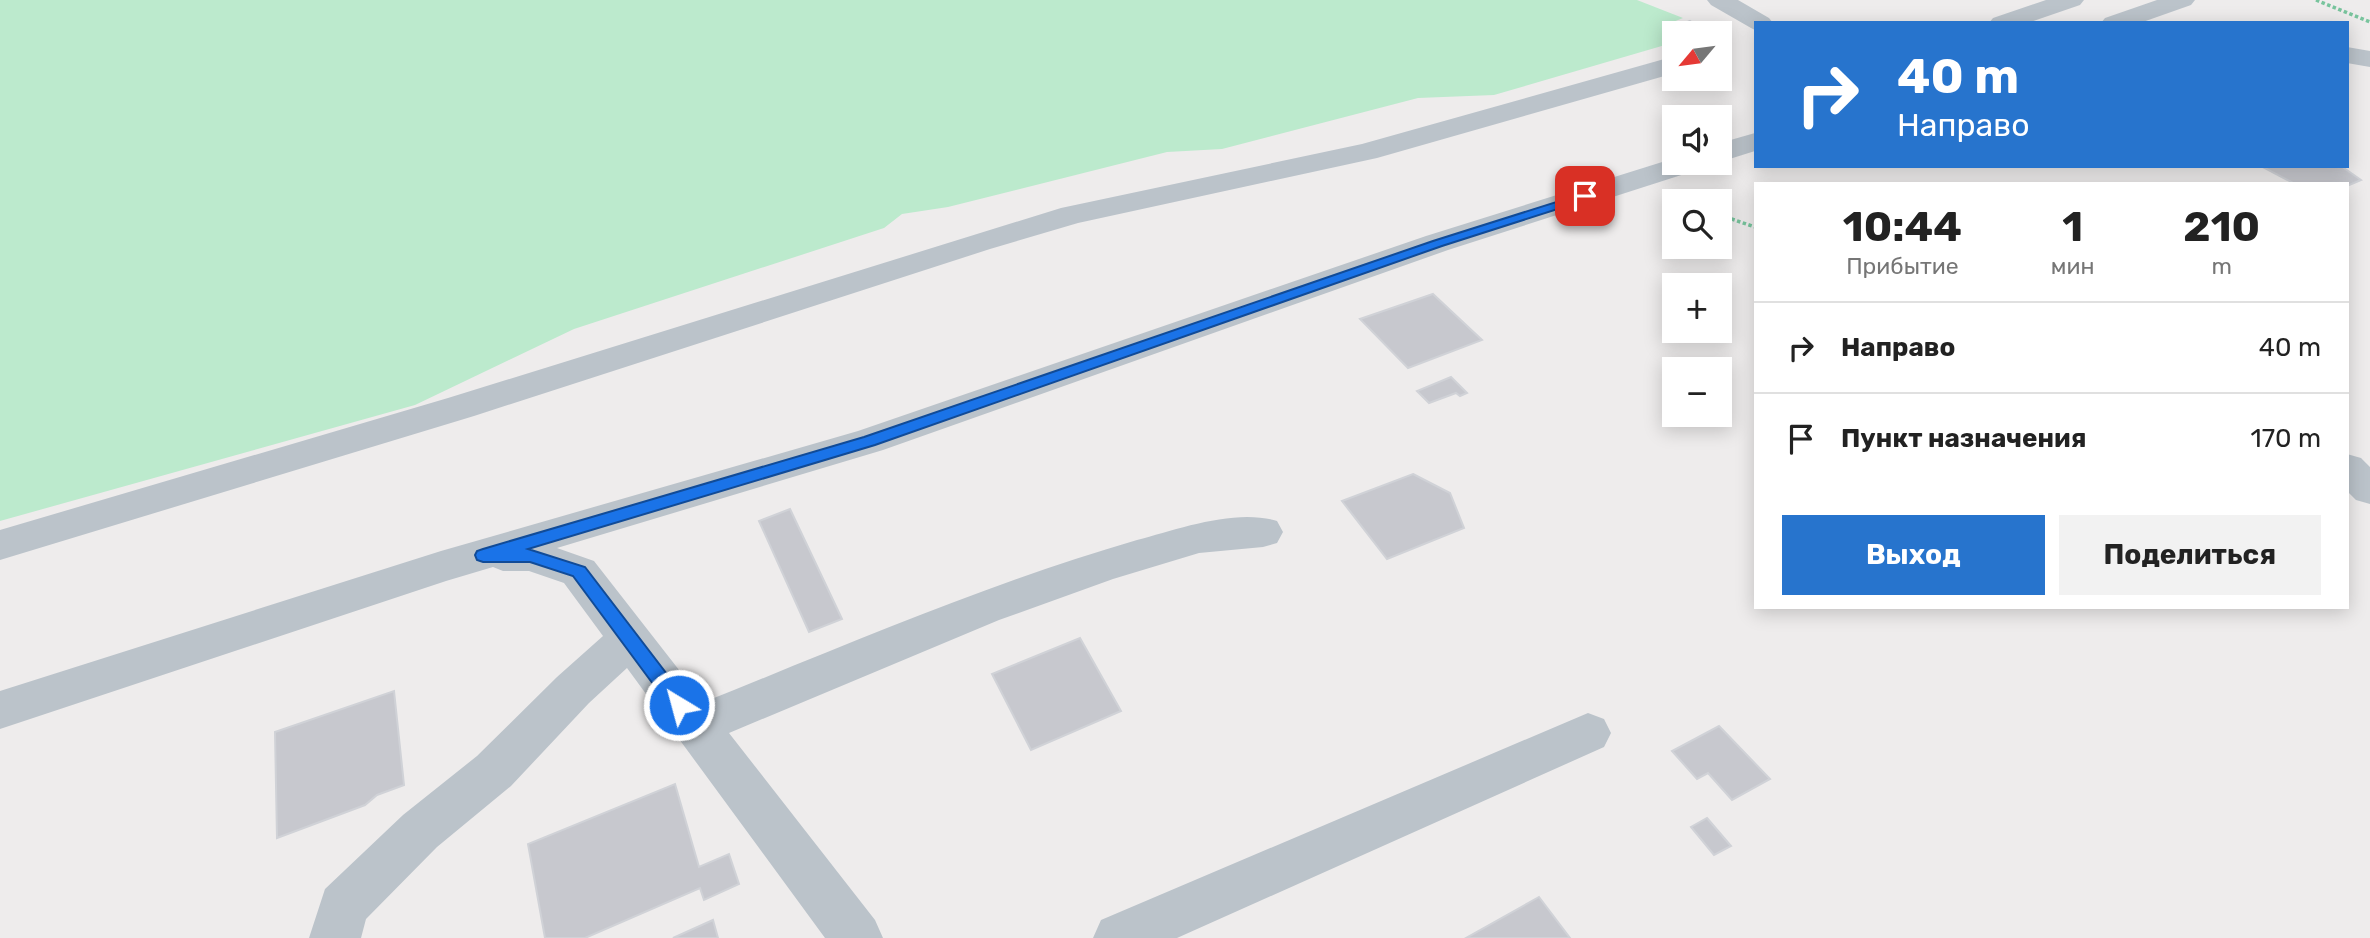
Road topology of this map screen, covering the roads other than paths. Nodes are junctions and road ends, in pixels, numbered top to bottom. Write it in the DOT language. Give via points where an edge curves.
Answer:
graph roads {
  1 [pos="1720,0"];
  2 [pos="2071,0"];
  3 [pos="2182,0"];
  4 [pos="1757,21"];
  5 [pos="2008,21"];
  6 [pos="2126,21"];
  7 [pos="2349,55"];
  8 [pos="2370,59"];
  9 [pos="1662,68"];
  10 [pos="1754,142"];
  11 [pos="1732,149"];
  12 [pos="1662,172"];
  13 [pos="2349,470"];
  14 [pos="2370,490"];
  15 [pos="1263,532"];
  16 [pos="0,545"];
  17 [pos="483,555"];
  18 [pos="629,639"];
  19 [pos="0,710"];
  20 [pos="695,726"];
  21 [pos="1588,733"];
  22 [pos="335,938"];
  23 [pos="857,938"];
  24 [pos="1119,938"];
  1 -- 4 [label="street"];
  2 -- 5 [label="street"];
  3 -- 6 [label="street"];
  7 -- 8 [label="street"];
  9 -- 16 [label="street" via="1367,152 1072,215 461,407"];
  10 -- 11 [label="street"];
  12 -- 17 [label="street" via="1437,243 870,441"];
  13 -- 14 [label="street"];
  15 -- 20 [label="street" via="1199,538 1103,566 984,607"];
  17 -- 18 [label="street" via="530,555 579,572"];
  17 -- 19 [label="street"];
  18 -- 20 [label="street"];
  18 -- 22 [label="street" via="495,771 420,831 343,906"];
  20 -- 23 [label="street"];
  21 -- 24 [label="street"];
}
